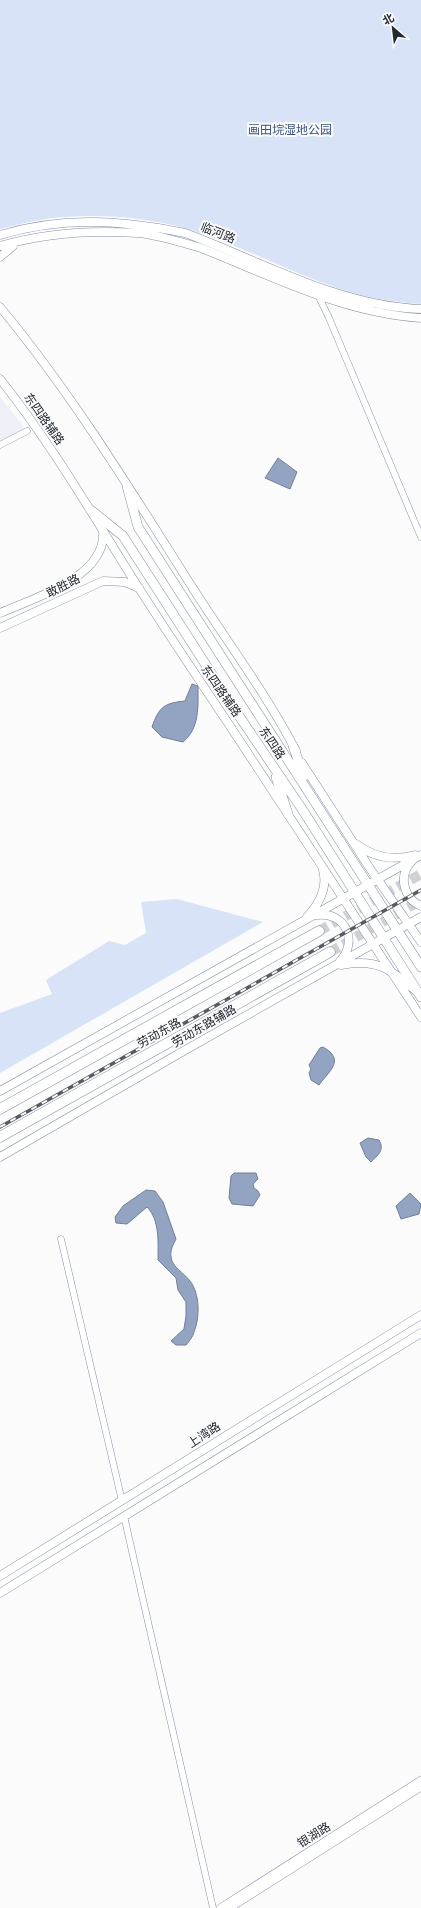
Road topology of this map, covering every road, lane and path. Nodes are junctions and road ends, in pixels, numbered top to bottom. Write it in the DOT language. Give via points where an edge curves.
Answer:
graph roads {
  1 [pos="0,235"];
  2 [pos="22,241"];
  3 [pos="0,246"];
  4 [pos="0,257"];
  5 [pos="318,295"];
  6 [pos="2,307"];
  7 [pos="421,309"];
  8 [pos="421,318"];
  9 [pos="0,379"];
  10 [pos="27,431"];
  11 [pos="0,445"];
  12 [pos="127,486"];
  13 [pos="92,512"];
  14 [pos="102,528"];
  15 [pos="421,537"];
  16 [pos="139,588"];
  17 [pos="0,613"];
  18 [pos="0,628"];
  19 [pos="293,746"];
  20 [pos="273,766"];
  21 [pos="309,791"];
  22 [pos="288,814"];
  23 [pos="327,819"];
  24 [pos="352,842"];
  25 [pos="349,853"];
  26 [pos="419,855"];
  27 [pos="336,861"];
  28 [pos="320,863"];
  29 [pos="378,879"];
  30 [pos="369,884"];
  31 [pos="355,892"];
  32 [pos="344,899"];
  33 [pos="421,906"];
  34 [pos="313,916"];
  35 [pos="421,917"];
  36 [pos="408,924"];
  37 [pos="298,925"];
  38 [pos="398,930"];
  39 [pos="318,931"];
  40 [pos="384,938"];
  41 [pos="421,942"];
  42 [pos="374,944"];
  43 [pos="330,952"];
  44 [pos="337,964"];
  45 [pos="421,967"];
  46 [pos="327,970"];
  47 [pos="393,973"];
  48 [pos="420,995"];
  49 [pos="421,1017"];
  50 [pos="0,1091"];
  51 [pos="0,1109"];
  52 [pos="0,1137"];
  53 [pos="0,1157"];
  54 [pos="61,1239"];
  55 [pos="421,1315"];
  56 [pos="421,1333"];
  57 [pos="122,1501"];
  58 [pos="124,1516"];
  59 [pos="0,1576"];
  60 [pos="0,1593"];
  61 [pos="421,1780"];
  62 [pos="421,1787"];
  63 [pos="214,1908"];
  64 [pos="220,1908"];
  65 [pos="230,1908"];
  1 -- 7 [label="main road, 临河路" via="49,224 81,221 160,228 185,233 349,297 378,304"];
  2 -- 3 [label="main road, 临河路"];
  2 -- 4 [label="main road"];
  2 -- 5 [label="main road, 临河路" via="81,233 138,233 156,236 201,248"];
  5 -- 8 [label="main road, 临河路" via="371,311"];
  5 -- 15 [label="street"];
  6 -- 12 [label="main road" via="46,365"];
  9 -- 13 [label="main road, 东四路辅路" via="35,426"];
  10 -- 11 [label="street"];
  12 -- 19 [label="main road"];
  12 -- 21 [label="main road, 东四路" via="138,527"];
  13 -- 14 [label="main road, 东四路辅路"];
  13 -- 20 [label="main road, 东四路" via="123,536"];
  14 -- 16 [label="main road, 东四路辅路"];
  14 -- 17 [label="main road, 敢胜路" via="101,547 90,567 66,583"];
  16 -- 18 [label="main road, 敢胜路" via="124,582 103,581"];
  16 -- 22 [label="main road, 东四路辅路"];
  19 -- 21 [label="main road"];
  19 -- 24 [label="main road"];
  20 -- 22 [label="main road"];
  20 -- 27 [label="main road, 东四路"];
  21 -- 23 [label="main road, 东四路"];
  22 -- 28 [label="main road, 东四路辅路"];
  23 -- 24 [label="main road"];
  23 -- 25 [label="main road, 东四路"];
  24 -- 26 [label="main road" via="382,857 393,859"];
  24 -- 29 [label="main road"];
  25 -- 27 [label="main road" via="350,865 343,867"];
  25 -- 30 [label="main road, 东四路"];
  26 -- 29 [label="main road"];
  26 -- 33 [label="main road" via="407,868 404,886 410,899"];
  27 -- 31 [label="main road, 东四路"];
  28 -- 32 [label="main road, 东四路辅路"];
  28 -- 37 [label="main road" via="324,883 320,901"];
  29 -- 30 [label="main road"];
  29 -- 36 [label="main road"];
  30 -- 31 [label="main road"];
  30 -- 38 [label="main road, 东四路"];
  31 -- 32 [label="main road"];
  31 -- 40 [label="main road, 东四路"];
  32 -- 34 [label="main road"];
  32 -- 42 [label="main road, 东四路辅路"];
  34 -- 37 [label="main road"];
  34 -- 44 [label="main road" via="330,915 345,926 350,943"];
  35 -- 36 [label="main road, 劳动东路辅路"];
  36 -- 38 [label="main road, 劳动东路辅路"];
  36 -- 41 [label="main road"];
  37 -- 50 [label="main road"];
  38 -- 40 [label="main road, 劳动东路辅路"];
  38 -- 45 [label="main road, 东四路"];
  39 -- 51 [label="highway, 劳动东路"];
  40 -- 42 [label="main road, 劳动东路辅路"];
  40 -- 48 [label="main road, 东四路"];
  42 -- 44 [label="main road, 劳动东路辅路"];
  42 -- 47 [label="main road, 东四路辅路"];
  43 -- 52 [label="highway, 劳动东路"];
  44 -- 46 [label="main road, 劳动东路辅路"];
  46 -- 47 [label="main road" via="361,963 382,966"];
  46 -- 53 [label="main road, 劳动东路辅路"];
  47 -- 48 [label="main road"];
  47 -- 49 [label="main road, 东四路辅路"];
  54 -- 57 [label="street"];
  55 -- 57 [label="main road, 上湾路"];
  56 -- 58 [label="main road"];
  57 -- 59 [label="main road, 上湾路"];
  58 -- 60 [label="main road"];
  58 -- 63 [label="street"];
  61 -- 64 [label="street, 银湖路"];
  62 -- 65 [label="street, 银湖路"];
}
